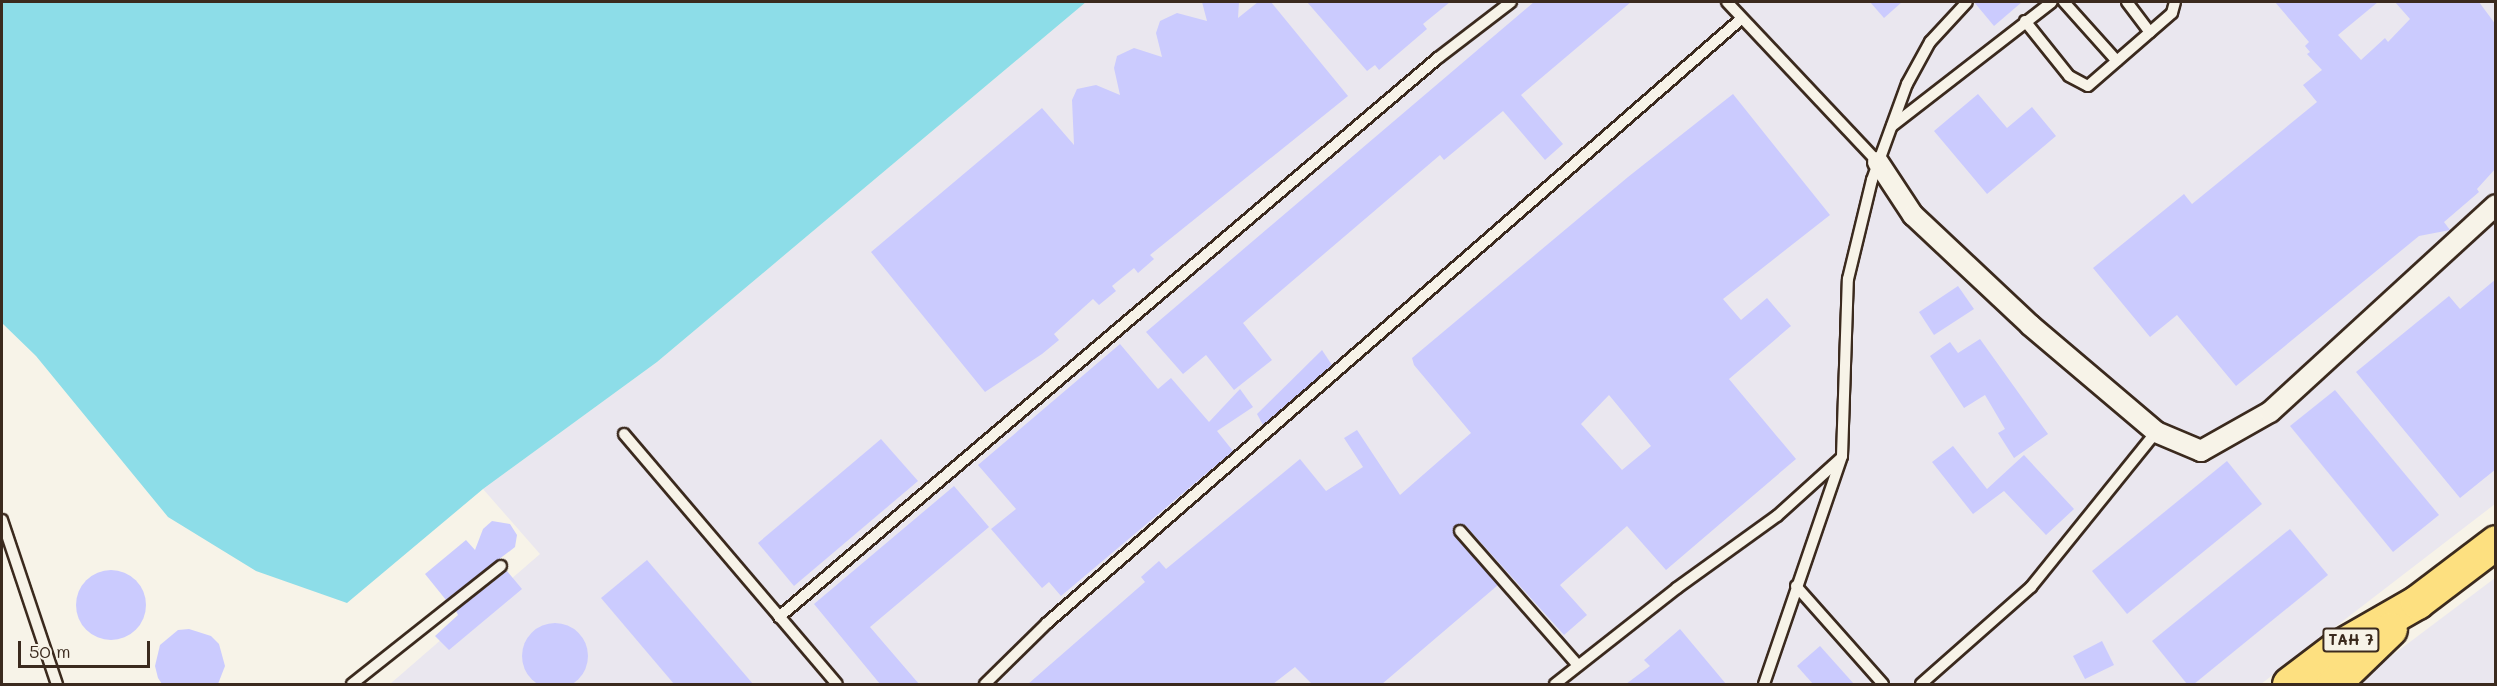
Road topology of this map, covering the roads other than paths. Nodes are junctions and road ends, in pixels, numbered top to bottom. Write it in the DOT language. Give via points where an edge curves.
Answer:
graph roads {
  1 [pos="1511,2"];
  2 [pos="1727,2"];
  3 [pos="1967,2"];
  4 [pos="2052,2"];
  5 [pos="2064,2"];
  6 [pos="2127,2"];
  7 [pos="2175,2"];
  8 [pos="1741,19"];
  9 [pos="2025,21"];
  10 [pos="2150,32"];
  11 [pos="2117,61"];
  12 [pos="1891,126"];
  13 [pos="1878,162"];
  14 [pos="2496,205"];
  15 [pos="2156,432"];
  16 [pos="624,434"];
  17 [pos="1842,456"];
  18 [pos="2,520"];
  19 [pos="1460,531"];
  20 [pos="2496,542"];
  21 [pos="501,566"];
  22 [pos="1796,586"];
  23 [pos="2417,602"];
  24 [pos="780,617"];
  25 [pos="1577,664"];
  26 [pos="57,684"];
  27 [pos="352,684"];
  28 [pos="837,684"];
  29 [pos="985,684"];
  30 [pos="1555,684"];
  31 [pos="1764,684"];
  32 [pos="1883,684"];
  33 [pos="1921,684"];
  34 [pos="2289,684"];
  35 [pos="2333,684"];
  1 -- 24 [label="lane" via="1438,58"];
  2 -- 8 [label="lane"];
  3 -- 12 [label="lane" via="1930,42 1907,84"];
  4 -- 9 [label="lane"];
  5 -- 11 [label="lane"];
  6 -- 10 [label="lane"];
  7 -- 10 [label="lane" via="2172,13"];
  8 -- 13 [label="lane"];
  8 -- 29 [label="lane" via="1047,623"];
  9 -- 11 [label="lane" via="2069,76 2088,86"];
  9 -- 12 [label="lane"];
  10 -- 11 [label="lane"];
  12 -- 13 [label="lane"];
  13 -- 15 [label="street" via="1913,215 2030,325"];
  13 -- 17 [label="lane" via="1848,279"];
  14 -- 15 [label="street" via="2270,411 2201,451"];
  15 -- 33 [label="lane" via="2031,587"];
  16 -- 24 [label="lane"];
  17 -- 22 [label="lane"];
  17 -- 25 [label="lane" via="1777,516"];
  18 -- 26 [label="lane"];
  19 -- 25 [label="lane"];
  20 -- 23 [label="highway, TAH 7"];
  21 -- 27 [label="lane"];
  22 -- 31 [label="lane"];
  22 -- 32 [label="lane"];
  23 -- 34 [label="highway, TAH 7" via="2334,649"];
  23 -- 35 [label="highway, TAH 7"];
  24 -- 28 [label="lane"];
  25 -- 30 [label="lane"];
}
